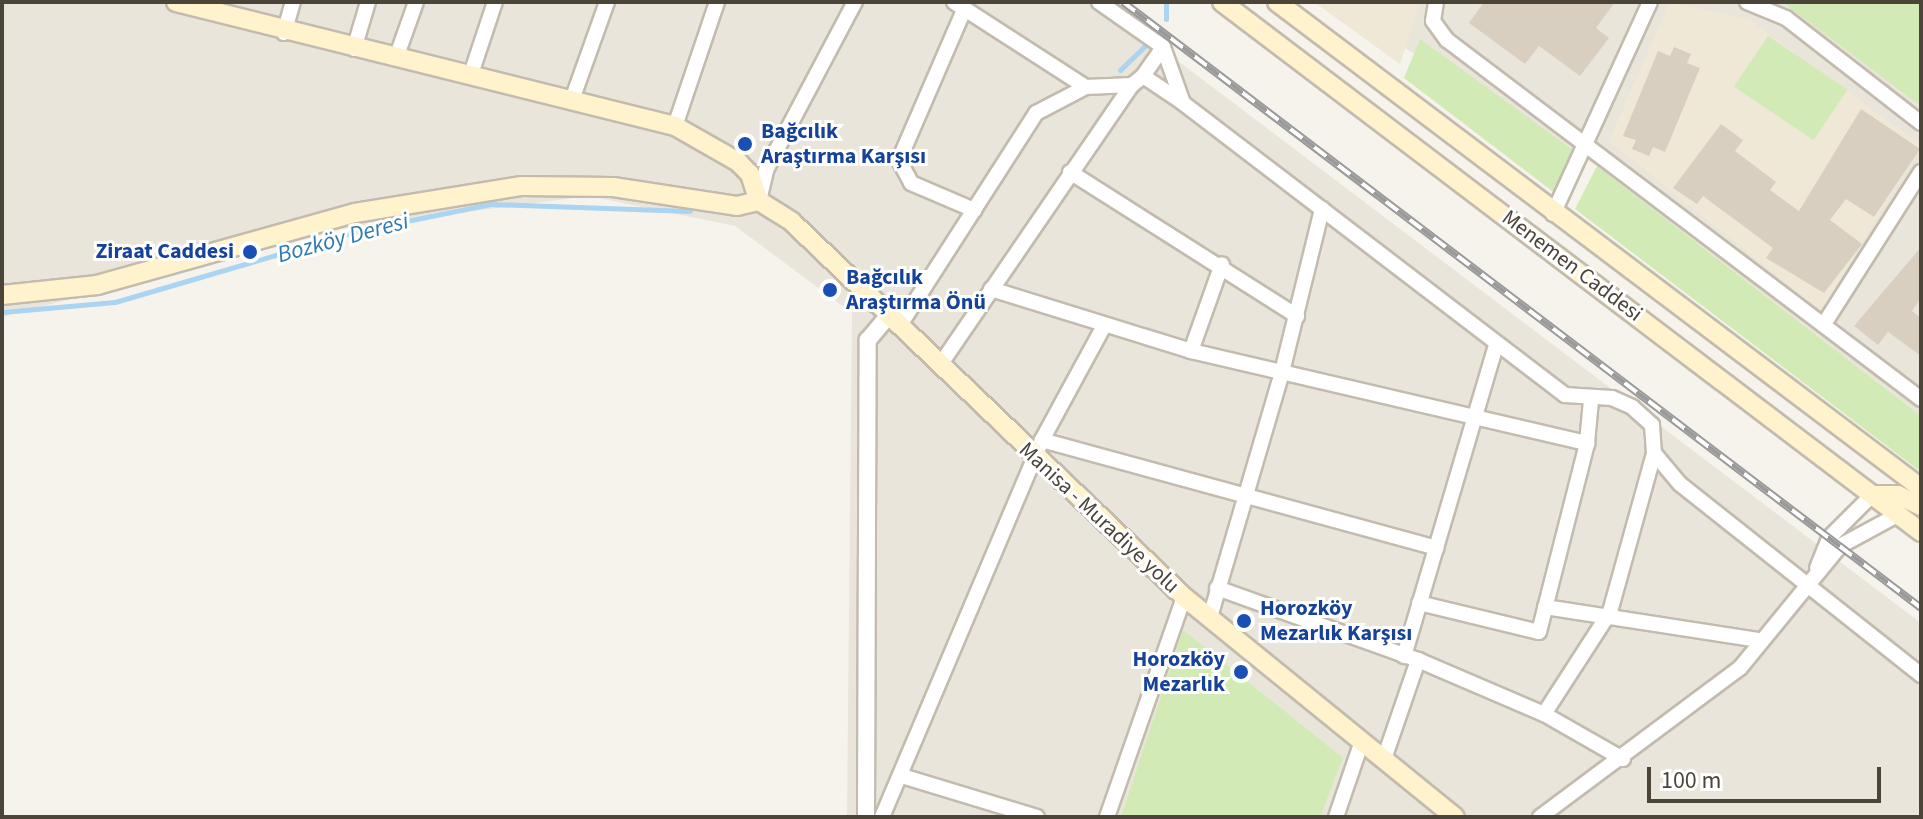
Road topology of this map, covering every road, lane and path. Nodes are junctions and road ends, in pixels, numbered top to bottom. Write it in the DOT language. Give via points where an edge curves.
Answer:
graph roads {
  1 [pos="176,2"];
  2 [pos="293,2"];
  3 [pos="368,2"];
  4 [pos="416,2"];
  5 [pos="495,2"];
  6 [pos="607,2"];
  7 [pos="717,2"];
  8 [pos="855,2"];
  9 [pos="1099,2"];
  10 [pos="1222,2"];
  11 [pos="1277,2"];
  12 [pos="1436,2"];
  13 [pos="1650,2"];
  14 [pos="1747,2"];
  15 [pos="959,6"];
  16 [pos="284,33"];
  17 [pos="1163,47"];
  18 [pos="354,49"];
  19 [pos="396,58"];
  20 [pos="471,74"];
  21 [pos="1138,81"];
  22 [pos="1086,87"];
  23 [pos="573,97"];
  24 [pos="1183,103"];
  25 [pos="1921,123"];
  26 [pos="675,126"];
  27 [pos="1588,146"];
  28 [pos="1070,172"];
  29 [pos="1921,172"];
  30 [pos="759,201"];
  31 [pos="1322,209"];
  32 [pos="974,210"];
  33 [pos="1553,214"];
  34 [pos="1222,264"];
  35 [pos="991,289"];
  36 [pos="2,295"];
  37 [pos="1297,316"];
  38 [pos="894,320"];
  39 [pos="1824,324"];
  40 [pos="1104,326"];
  41 [pos="1496,346"];
  42 [pos="1191,351"];
  43 [pos="940,365"];
  44 [pos="1282,372"];
  45 [pos="1921,399"];
  46 [pos="1591,401"];
  47 [pos="1476,419"];
  48 [pos="1042,440"];
  49 [pos="1587,443"];
  50 [pos="1654,453"];
  51 [pos="1035,459"];
  52 [pos="1921,488"];
  53 [pos="1243,491"];
  54 [pos="1872,495"];
  55 [pos="1921,506"];
  56 [pos="1899,514"];
  57 [pos="1921,532"];
  58 [pos="1436,548"];
  59 [pos="1812,583"];
  60 [pos="1217,588"];
  61 [pos="1184,597"];
  62 [pos="1419,603"];
  63 [pos="1545,607"];
  64 [pos="1610,612"];
  65 [pos="1210,617"];
  66 [pos="1759,640"];
  67 [pos="1411,658"];
  68 [pos="1921,675"];
  69 [pos="1544,714"];
  70 [pos="1362,741"];
  71 [pos="1384,759"];
  72 [pos="1623,759"];
  73 [pos="902,776"];
  74 [pos="866,817"];
  75 [pos="882,817"];
  76 [pos="1037,817"];
  77 [pos="1107,817"];
  78 [pos="1336,817"];
  79 [pos="1455,817"];
  80 [pos="1540,817"];
  1 -- 16 [label="main road"];
  2 -- 16 [label="street"];
  3 -- 18 [label="street"];
  4 -- 19 [label="street"];
  5 -- 20 [label="street"];
  6 -- 23 [label="street"];
  7 -- 26 [label="street"];
  8 -- 30 [label="street" via="766,170"];
  9 -- 17 [label="street"];
  10 -- 54 [label="main road, Menemen Caddesi"];
  11 -- 33 [label="main road, Menemen Caddesi"];
  12 -- 27 [label="street" via="1433,21 1447,40"];
  13 -- 27 [label="street"];
  14 -- 25 [label="street" via="1786,18"];
  15 -- 22 [label="street"];
  15 -- 32 [label="street" via="899,160 911,183"];
  16 -- 18 [label="main road"];
  17 -- 21 [label="street"];
  17 -- 24 [label="street"];
  18 -- 19 [label="main road"];
  19 -- 20 [label="main road"];
  20 -- 23 [label="main road"];
  21 -- 22 [label="street"];
  21 -- 24 [label="street"];
  21 -- 28 [label="street"];
  22 -- 32 [label="street" via="1036,113"];
  23 -- 26 [label="main road"];
  24 -- 31 [label="street"];
  26 -- 30 [label="main road" via="738,162 750,174"];
  27 -- 33 [label="street"];
  27 -- 39 [label="street"];
  28 -- 34 [label="street"];
  28 -- 35 [label="street"];
  29 -- 39 [label="street"];
  30 -- 36 [label="main road" via="737,206 613,187 522,186 355,213 97,285"];
  30 -- 38 [label="main road, Manisa - Muradiye yolu" via="792,222"];
  31 -- 37 [label="street"];
  31 -- 41 [label="street"];
  32 -- 38 [label="street"];
  33 -- 52 [label="main road, Menemen Caddesi"];
  34 -- 37 [label="street"];
  34 -- 42 [label="street"];
  35 -- 40 [label="street"];
  35 -- 43 [label="street"];
  37 -- 44 [label="street"];
  38 -- 43 [label="main road, Manisa - Muradiye yolu"];
  38 -- 74 [label="street" via="868,340"];
  39 -- 45 [label="street"];
  40 -- 42 [label="street"];
  40 -- 48 [label="street"];
  41 -- 46 [label="street" via="1565,395"];
  41 -- 47 [label="street"];
  42 -- 44 [label="street"];
  43 -- 51 [label="main road, Manisa - Muradiye yolu"];
  44 -- 47 [label="street"];
  44 -- 53 [label="street"];
  46 -- 49 [label="street"];
  46 -- 50 [label="street" via="1612,398 1632,407 1652,425"];
  47 -- 49 [label="street"];
  47 -- 58 [label="street"];
  48 -- 51 [label="street"];
  48 -- 53 [label="street"];
  49 -- 63 [label="street"];
  50 -- 59 [label="street" via="1680,484"];
  50 -- 64 [label="street"];
  51 -- 61 [label="main road, Manisa - Muradiye yolu"];
  51 -- 73 [label="street"];
  53 -- 58 [label="street"];
  53 -- 60 [label="street"];
  54 -- 55 [label="main road" via="1898,495"];
  54 -- 56 [label="main road, Menemen Caddesi"];
  54 -- 59 [label="street" via="1829,538"];
  56 -- 57 [label="main road, Menemen Caddesi"];
  56 -- 59 [label="street" via="1840,546"];
  58 -- 62 [label="street"];
  59 -- 66 [label="street"];
  59 -- 68 [label="street"];
  60 -- 65 [label="street"];
  60 -- 67 [label="street"];
  61 -- 65 [label="main road, Manisa - Muradiye yolu"];
  61 -- 77 [label="street"];
  62 -- 63 [label="street" via="1539,632"];
  62 -- 67 [label="street"];
  63 -- 64 [label="street"];
  64 -- 66 [label="street"];
  64 -- 69 [label="street"];
  65 -- 70 [label="main road, Manisa - Muradiye yolu"];
  66 -- 72 [label="street" via="1740,668"];
  67 -- 69 [label="street"];
  67 -- 71 [label="street"];
  69 -- 72 [label="street"];
  70 -- 71 [label="main road, Manisa - Muradiye yolu"];
  70 -- 78 [label="street"];
  71 -- 79 [label="main road, Manisa - Muradiye yolu"];
  72 -- 80 [label="street"];
  73 -- 75 [label="street"];
  73 -- 76 [label="street"];
}
